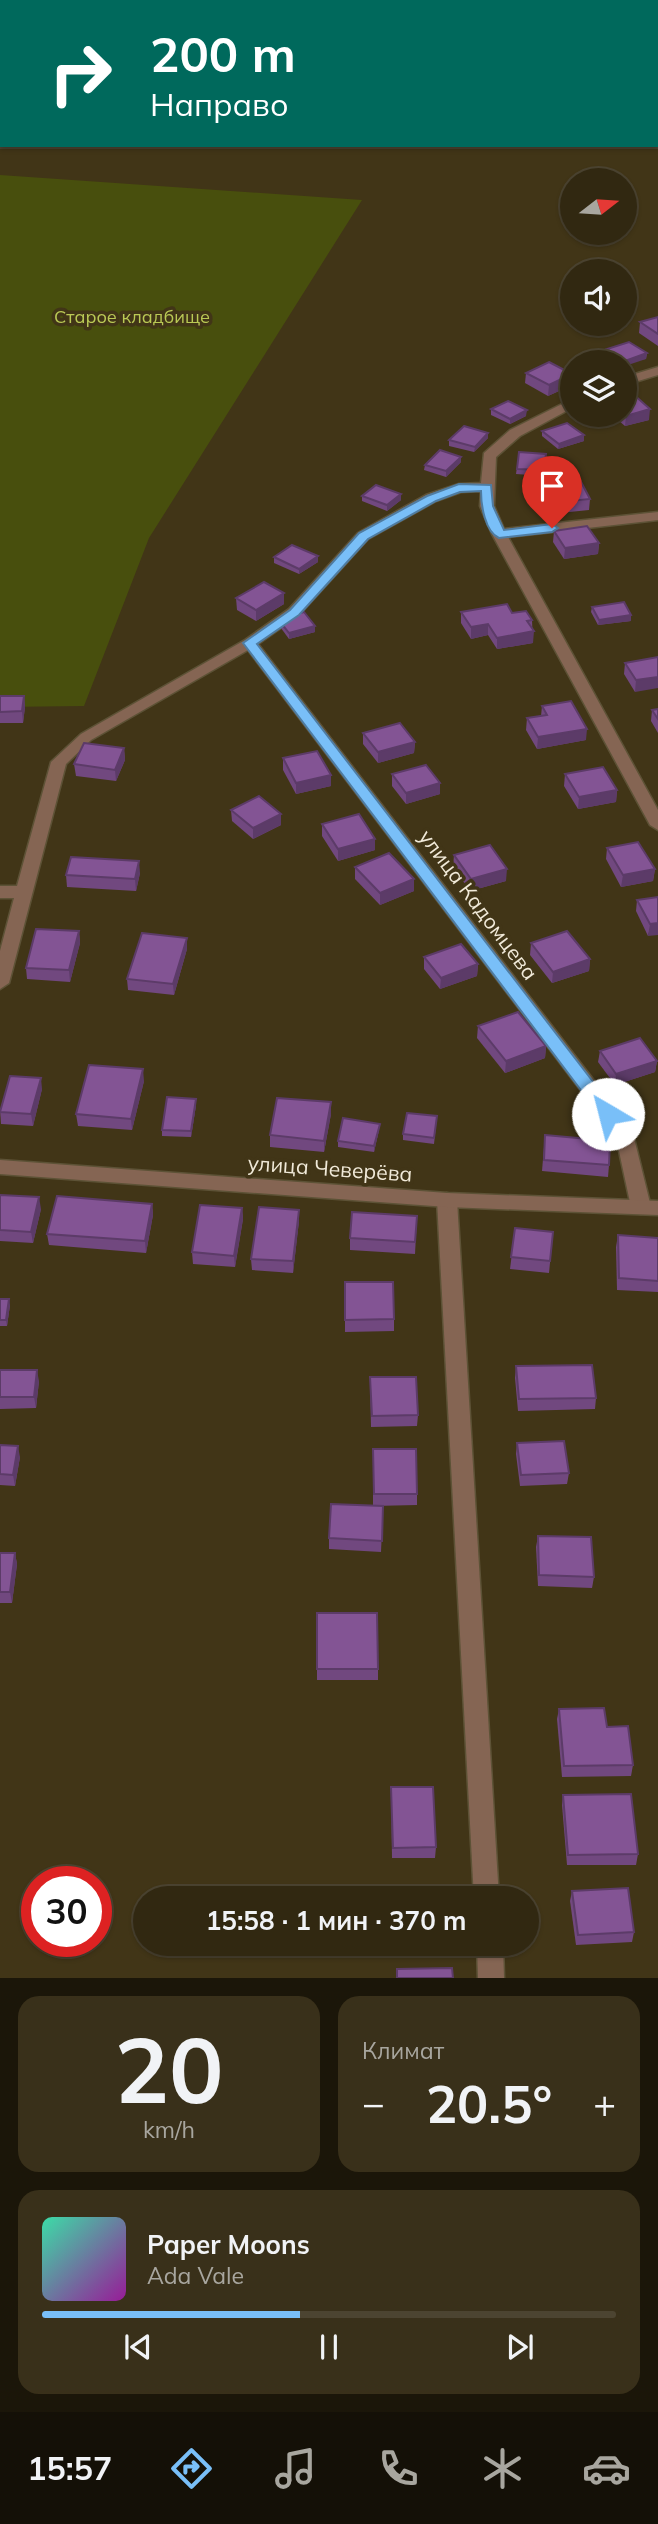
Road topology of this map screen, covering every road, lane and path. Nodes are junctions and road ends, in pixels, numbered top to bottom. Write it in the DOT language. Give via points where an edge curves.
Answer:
graph roads {
  1 [pos="658,371"];
  2 [pos="637,377"];
  3 [pos="560,409"];
  4 [pos="487,487"];
  5 [pos="658,516"];
  6 [pos="499,534"];
  7 [pos="250,643"];
  8 [pos="658,825"];
  9 [pos="0,892"];
  10 [pos="23,892"];
  11 [pos="0,984"];
  12 [pos="0,1167"];
  13 [pos="447,1200"];
  14 [pos="650,1207"];
  15 [pos="486,1886"];
  16 [pos="490,1956"];
  17 [pos="491,1978"];
  1 -- 2 [label="street"];
  3 -- 4 [label="street" via="515,433 489,456"];
  4 -- 6 [label="street" via="487,506"];
  4 -- 7 [label="street" via="459,488 431,498 363,536 294,612"];
  5 -- 6 [label="street"];
  6 -- 8 [label="street"];
  7 -- 10 [label="street" via="86,737 59,762"];
  7 -- 14 [label="street, улица Кадомцева" via="625,1135"];
  9 -- 10 [label="street"];
  10 -- 11 [label="street"];
  12 -- 13 [label="street, улица Чеверёва"];
  13 -- 14 [label="street, улица Чеверёва"];
  13 -- 15 [label="street"];
  16 -- 17 [label="street"];
}
